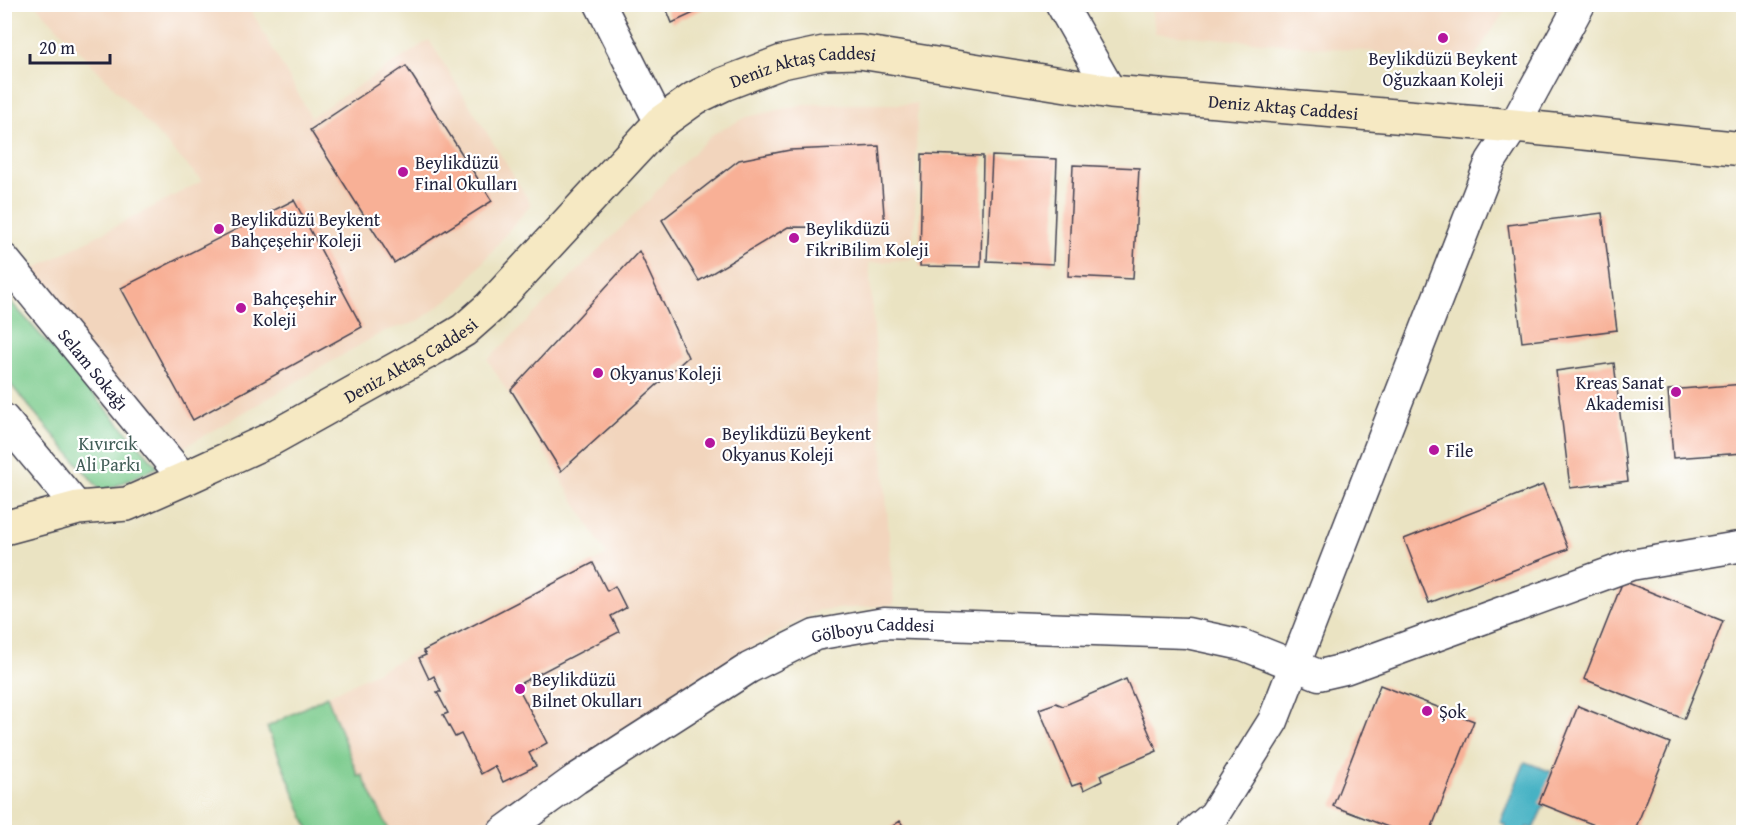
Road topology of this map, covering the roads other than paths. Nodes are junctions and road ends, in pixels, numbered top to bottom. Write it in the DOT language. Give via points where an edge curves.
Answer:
graph roads {
  1 [pos="600,4"];
  2 [pos="1061,4"];
  3 [pos="1580,4"];
  4 [pos="1110,92"];
  5 [pos="660,123"];
  6 [pos="1514,126"];
  7 [pos="1743,149"];
  8 [pos="4,259"];
  9 [pos="4,419"];
  10 [pos="184,479"];
  11 [pos="78,508"];
  12 [pos="4,528"];
  13 [pos="1743,546"];
  14 [pos="1294,666"];
  15 [pos="503,832"];
  16 [pos="1194,832"];
  1 -- 5 [label="street"];
  2 -- 4 [label="street"];
  3 -- 6 [label="street"];
  4 -- 5 [label="street, Deniz Aktaş Caddesi" via="860,52 824,53 782,62 724,84 695,98"];
  4 -- 6 [label="street, Deniz Aktaş Caddesi"];
  5 -- 10 [label="street, Deniz Aktaş Caddesi" via="490,308 464,330 269,440"];
  6 -- 7 [label="street, Deniz Aktaş Caddesi"];
  6 -- 14 [label="street" via="1491,161"];
  8 -- 10 [label="street, Selam Sokağı"];
  9 -- 11 [label="street"];
  10 -- 11 [label="street, Deniz Aktaş Caddesi" via="127,504"];
  11 -- 12 [label="street, Deniz Aktaş Caddesi"];
  13 -- 14 [label="street, Gölboyu Caddesi" via="1631,565 1345,669 1319,675"];
  14 -- 15 [label="street, Gölboyu Caddesi" via="1243,645 1187,633 884,623 815,635 749,668 576,779"];
  14 -- 16 [label="street" via="1273,721 1214,814"];
}
